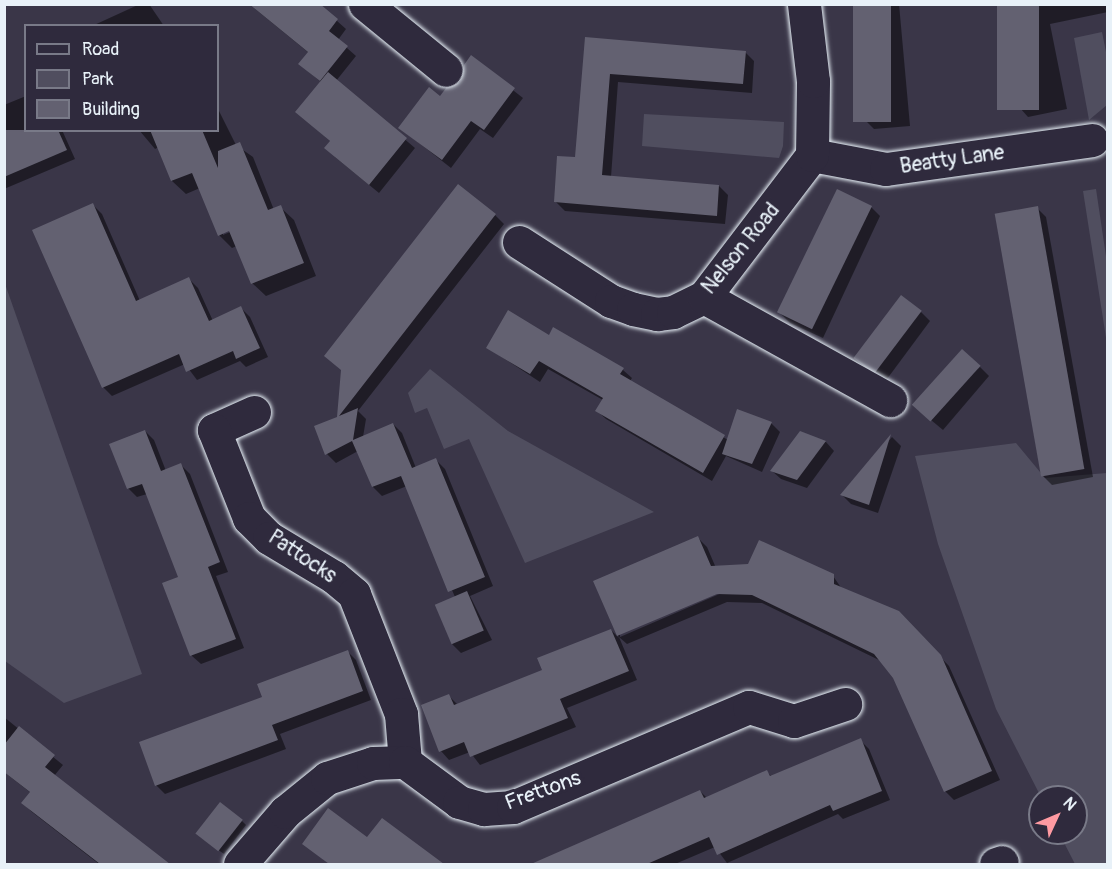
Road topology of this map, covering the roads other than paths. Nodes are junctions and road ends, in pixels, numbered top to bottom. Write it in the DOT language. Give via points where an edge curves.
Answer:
graph roads {
  1 [pos="365,4"];
  2 [pos="804,4"];
  3 [pos="446,70"];
  4 [pos="1092,140"];
  5 [pos="812,155"];
  6 [pos="519,242"];
  7 [pos="704,297"];
  8 [pos="890,400"];
  9 [pos="254,412"];
  10 [pos="845,704"];
  11 [pos="405,762"];
  12 [pos="240,864"];
  1 -- 3 [label="street"];
  2 -- 5 [label="street" via="813,81"];
  4 -- 5 [label="street, Beatty Lane" via="886,169"];
  5 -- 7 [label="street, Nelson Road"];
  6 -- 7 [label="street, Nelson Road" via="610,301 633,309 673,312"];
  7 -- 8 [label="street"];
  9 -- 11 [label="street, Pattocks" via="214,430 249,518 269,537 354,594 401,714"];
  10 -- 11 [label="street, Frettons" via="794,721 749,707 513,807 483,809 459,802"];
  11 -- 12 [label="street" via="373,762 327,778 285,812"];
}
